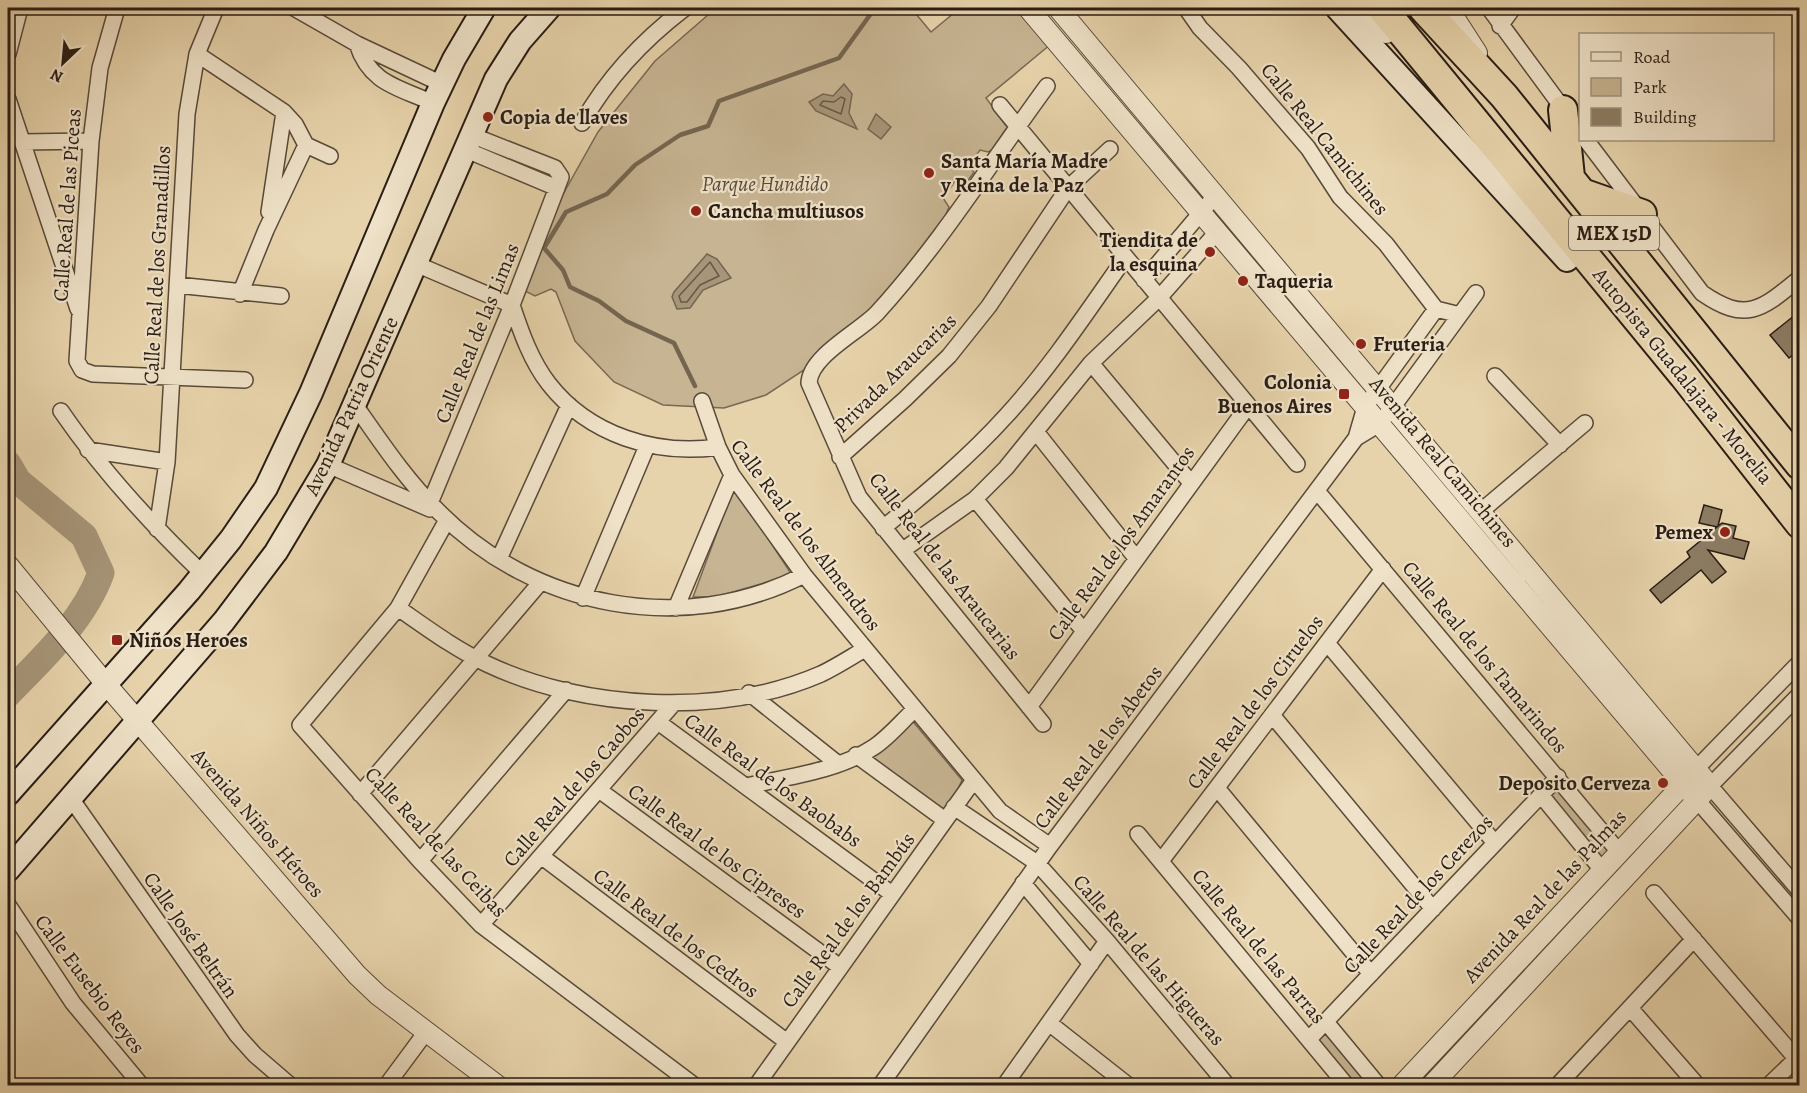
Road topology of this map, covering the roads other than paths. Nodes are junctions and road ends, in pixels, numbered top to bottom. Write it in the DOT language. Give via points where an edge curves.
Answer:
graph roads {
  1 [pos="20,8"];
  2 [pos="117,8"];
  3 [pos="216,8"];
  4 [pos="294,8"];
  5 [pos="484,8"];
  6 [pos="549,8"];
  7 [pos="685,8"];
  8 [pos="1028,8"];
  9 [pos="1060,8"];
  10 [pos="1186,8"];
  11 [pos="1337,8"];
  12 [pos="1365,8"];
  13 [pos="1382,8"];
  14 [pos="1423,8"];
  15 [pos="1448,8"];
  16 [pos="1489,8"];
  17 [pos="1513,8"];
  18 [pos="1500,26"];
  19 [pos="357,44"];
  20 [pos="8,54"];
  21 [pos="197,54"];
  22 [pos="1047,86"];
  23 [pos="437,94"];
  24 [pos="1504,96"];
  25 [pos="8,99"];
  26 [pos="1000,105"];
  27 [pos="1563,110"];
  28 [pos="284,112"];
  29 [pos="582,123"];
  30 [pos="1017,127"];
  31 [pos="1579,130"];
  32 [pos="91,141"];
  33 [pos="1587,141"];
  34 [pos="22,142"];
  35 [pos="467,142"];
  36 [pos="306,145"];
  37 [pos="1110,149"];
  38 [pos="330,156"];
  39 [pos="1576,185"];
  40 [pos="1068,188"];
  41 [pos="1215,196"];
  42 [pos="1203,213"];
  43 [pos="1642,214"];
  44 [pos="266,230"];
  45 [pos="1218,231"];
  46 [pos="1125,258"];
  47 [pos="1567,260"];
  48 [pos="416,264"];
  49 [pos="1800,278"];
  50 [pos="1144,280"];
  51 [pos="177,285"];
  52 [pos="1476,293"];
  53 [pos="240,294"];
  54 [pos="281,296"];
  55 [pos="1159,298"];
  56 [pos="512,305"];
  57 [pos="1436,309"];
  58 [pos="80,315"];
  59 [pos="1460,315"];
  60 [pos="1091,363"];
  61 [pos="173,376"];
  62 [pos="1495,376"];
  63 [pos="1684,376"];
  64 [pos="245,380"];
  65 [pos="1378,391"];
  66 [pos="702,401"];
  67 [pos="355,405"];
  68 [pos="569,405"];
  69 [pos="1248,406"];
  70 [pos="1365,407"];
  71 [pos="1392,408"];
  72 [pos="61,411"];
  73 [pos="1585,423"];
  74 [pos="1379,424"];
  75 [pos="1036,433"];
  76 [pos="1356,438"];
  77 [pos="1560,445"];
  78 [pos="647,446"];
  79 [pos="718,447"];
  80 [pos="88,450"];
  81 [pos="840,457"];
  82 [pos="167,462"];
  83 [pos="1297,464"];
  84 [pos="328,465"];
  85 [pos="1800,465"];
  86 [pos="732,476"];
  87 [pos="1191,483"];
  88 [pos="1317,490"];
  89 [pos="975,499"];
  90 [pos="436,511"];
  91 [pos="1480,512"];
  92 [pos="1800,524"];
  93 [pos="884,528"];
  94 [pos="157,529"];
  95 [pos="903,550"];
  96 [pos="1136,558"];
  97 [pos="500,559"];
  98 [pos="8,565"];
  99 [pos="1383,569"];
  100 [pos="203,574"];
  101 [pos="804,575"];
  102 [pos="540,583"];
  103 [pos="583,598"];
  104 [pos="398,608"];
  105 [pos="676,608"];
  106 [pos="1083,630"];
  107 [pos="1327,642"];
  108 [pos="865,649"];
  109 [pos="476,658"];
  110 [pos="1800,662"];
  111 [pos="105,683"];
  112 [pos="566,690"];
  113 [pos="748,693"];
  114 [pos="1800,694"];
  115 [pos="674,703"];
  116 [pos="1029,707"];
  117 [pos="915,709"];
  118 [pos="1272,715"];
  119 [pos="137,720"];
  120 [pos="658,722"];
  121 [pos="1043,724"];
  122 [pos="300,725"];
  123 [pos="856,755"];
  124 [pos="837,763"];
  125 [pos="1696,769"];
  126 [pos="1558,777"];
  127 [pos="974,780"];
  128 [pos="1683,784"];
  129 [pos="746,786"];
  130 [pos="1710,786"];
  131 [pos="1217,788"];
  132 [pos="599,790"];
  133 [pos="8,794"];
  134 [pos="360,794"];
  135 [pos="1540,795"];
  136 [pos="70,797"];
  137 [pos="1696,800"];
  138 [pos="954,807"];
  139 [pos="945,820"];
  140 [pos="1138,834"];
  141 [pos="1495,843"];
  142 [pos="1050,846"];
  143 [pos="1619,852"];
  144 [pos="541,856"];
  145 [pos="420,861"];
  146 [pos="1161,861"];
  147 [pos="1037,863"];
  148 [pos="8,870"];
  149 [pos="1602,870"];
  150 [pos="1023,883"];
  151 [pos="1799,889"];
  152 [pos="1654,893"];
  153 [pos="892,894"];
  154 [pos="8,905"];
  155 [pos="1433,909"];
  156 [pos="1800,920"];
  157 [pos="482,925"];
  158 [pos="1546,930"];
  159 [pos="1694,939"];
  160 [pos="1107,941"];
  161 [pos="1562,945"];
  162 [pos="1091,964"];
  163 [pos="840,967"];
  164 [pos="1371,974"];
  165 [pos="1630,1008"];
  166 [pos="1326,1022"];
  167 [pos="1049,1023"];
  168 [pos="426,1032"];
  169 [pos="1309,1039"];
  170 [pos="787,1042"];
  171 [pos="1798,1061"];
  172 [pos="1568,1073"];
  173 [pos="142,1086"];
  174 [pos="291,1086"];
  175 [pos="386,1086"];
  176 [pos="498,1086"];
  177 [pos="695,1086"];
  178 [pos="756,1086"];
  179 [pos="880,1086"];
  180 [pos="1004,1086"];
  181 [pos="1129,1086"];
  182 [pos="1228,1086"];
  183 [pos="1347,1086"];
  184 [pos="1379,1086"];
  185 [pos="1401,1086"];
  186 [pos="1431,1086"];
  187 [pos="1557,1086"];
  188 [pos="1579,1086"];
  189 [pos="1698,1086"];
  190 [pos="1768,1086"];
  1 -- 20 [label="street"];
  2 -- 32 [label="street, Calle Real de las Piceas" via="100,68"];
  3 -- 21 [label="street, Calle Real de los Granadillos"];
  4 -- 19 [label="street"];
  5 -- 23 [label="main road, Avenida Patria Oriente"];
  6 -- 35 [label="main road, Avenida Patria Oriente" via="520,41 496,79"];
  7 -- 29 [label="street" via="632,55"];
  8 -- 42 [label="street, Avenida Real Camichines"];
  9 -- 41 [label="street, Avenida Real Camichines"];
  10 -- 57 [label="street, Calle Real Camichines" via="1308,148 1340,197 1386,244"];
  11 -- 47 [label="main road"];
  12 -- 47 [label="street"];
  13 -- 63 [label="highway, Autopista Guadalajara - Morelia / MEX 15D"];
  14 -- 24 [label="highway, Autopista Guadalajara - Morelia / MEX 15D"];
  15 -- 24 [label="street"];
  16 -- 18 [label="street"];
  17 -- 18 [label="street"];
  18 -- 27 [label="street"];
  19 -- 23 [label="street"];
  19 -- 23 [label="street" via="374,75"];
  21 -- 28 [label="street"];
  21 -- 51 [label="street, Calle Real de los Granadillos" via="187,114"];
  22 -- 30 [label="street, Calle Real de las Araucarias"];
  23 -- 100 [label="main road, Avenida Patria Oriente" via="311,393 266,488"];
  24 -- 39 [label="highway, Autopista Guadalajara - Morelia / MEX 15D"];
  25 -- 34 [label="street"];
  26 -- 30 [label="street"];
  27 -- 31 [label="street"];
  27 -- 39 [label="highway"];
  28 -- 36 [label="street"];
  28 -- 44 [label="street"];
  30 -- 40 [label="street"];
  30 -- 81 [label="street, Calle Real de las Araucarias" via="919,265 875,314 811,369 809,382"];
  32 -- 34 [label="street"];
  32 -- 58 [label="street, Calle Real de las Piceas"];
  33 -- 43 [label="street"];
  34 -- 58 [label="street"];
  35 -- 48 [label="main road, Avenida Patria Oriente"];
  35 -- 56 [label="street, Calle Real de las Limas" via="559,180"];
  36 -- 38 [label="street"];
  36 -- 44 [label="street"];
  37 -- 40 [label="street, Privada Araucarias"];
  39 -- 43 [label="highway"];
  39 -- 85 [label="highway, Autopista Guadalajara - Morelia / MEX 15D"];
  40 -- 46 [label="street"];
  40 -- 81 [label="street, Privada Araucarias" via="984,312 949,356"];
  41 -- 42 [label="street"];
  41 -- 65 [label="street, Avenida Real Camichines"];
  42 -- 45 [label="street, Avenida Real Camichines"];
  42 -- 50 [label="street"];
  43 -- 49 [label="street" via="1702,293 1718,304 1735,310 1759,308"];
  44 -- 53 [label="street"];
  45 -- 55 [label="street"];
  45 -- 70 [label="street, Avenida Real Camichines"];
  46 -- 50 [label="street"];
  46 -- 93 [label="street" via="1068,339 1005,417"];
  47 -- 63 [label="highway" via="1619,316"];
  48 -- 56 [label="street"];
  48 -- 67 [label="main road, Avenida Patria Oriente"];
  50 -- 55 [label="street"];
  51 -- 53 [label="street"];
  51 -- 61 [label="street, Calle Real de los Granadillos"];
  52 -- 59 [label="street, Calle Real de los Abetos"];
  53 -- 54 [label="street"];
  55 -- 60 [label="street"];
  55 -- 69 [label="street"];
  56 -- 68 [label="street, Calle Real de los Almendros" via="532,357 548,383"];
  56 -- 90 [label="street, Calle Real de las Limas"];
  57 -- 59 [label="street"];
  57 -- 65 [label="street, Calle Real de los Abetos"];
  58 -- 61 [label="street, Calle Real de las Piceas" via="78,361 82,370 93,374"];
  59 -- 71 [label="street, Calle Real de los Abetos"];
  60 -- 75 [label="street"];
  60 -- 87 [label="street"];
  61 -- 64 [label="street"];
  61 -- 82 [label="street, Calle Real de los Granadillos"];
  62 -- 77 [label="street"];
  63 -- 92 [label="highway, Autopista Guadalajara - Morelia / MEX 15D"];
  65 -- 70 [label="street, Calle Real de los Abetos"];
  65 -- 71 [label="street, Avenida Real Camichines"];
  66 -- 79 [label="street"];
  67 -- 84 [label="main road, Avenida Patria Oriente"];
  67 -- 90 [label="street"];
  68 -- 78 [label="street, Calle Real de los Almendros" via="593,422"];
  68 -- 97 [label="street"];
  69 -- 83 [label="street"];
  69 -- 87 [label="street, Calle Real de los Amarantos"];
  70 -- 74 [label="street, Avenida Real Camichines"];
  70 -- 76 [label="street, Calle Real de los Abetos"];
  71 -- 74 [label="street, Calle Real de los Abetos"];
  71 -- 91 [label="street, Avenida Real Camichines"];
  72 -- 80 [label="street"];
  73 -- 77 [label="street"];
  74 -- 76 [label="street, Calle Real de los Abetos"];
  74 -- 128 [label="street, Avenida Real Camichines"];
  75 -- 89 [label="street"];
  75 -- 96 [label="street"];
  76 -- 88 [label="street, Calle Real de los Abetos"];
  77 -- 91 [label="street"];
  78 -- 79 [label="street, Calle Real de los Almendros" via="675,450"];
  78 -- 103 [label="street"];
  79 -- 86 [label="street, Calle Real de los Almendros"];
  80 -- 82 [label="street"];
  80 -- 94 [label="street"];
  81 -- 93 [label="street, Calle Real de las Araucarias" via="859,497"];
  82 -- 94 [label="street, Calle Real de los Granadillos"];
  84 -- 90 [label="street"];
  84 -- 119 [label="main road, Avenida Patria Oriente" via="276,552 224,621"];
  86 -- 101 [label="street, Calle Real de los Almendros"];
  86 -- 105 [label="street"];
  87 -- 96 [label="street, Calle Real de los Amarantos"];
  88 -- 99 [label="street, Calle Real de los Tamarindos"];
  88 -- 142 [label="street, Calle Real de los Abetos"];
  89 -- 95 [label="street"];
  89 -- 106 [label="street"];
  90 -- 97 [label="street"];
  90 -- 104 [label="street, Calle Real de las Limas"];
  91 -- 125 [label="street, Avenida Real Camichines"];
  93 -- 95 [label="street, Calle Real de las Araucarias"];
  94 -- 100 [label="street"];
  95 -- 116 [label="street, Calle Real de las Araucarias"];
  96 -- 106 [label="street, Calle Real de los Amarantos"];
  97 -- 102 [label="street"];
  98 -- 111 [label="street, Avenida Niños Héroes"];
  99 -- 107 [label="street, Calle Real de los Ciruelos"];
  99 -- 126 [label="street, Calle Real de los Tamarindos"];
  100 -- 111 [label="main road, Avenida Patria Oriente"];
  101 -- 105 [label="street" via="752,596"];
  101 -- 108 [label="street, Calle Real de los Almendros"];
  102 -- 103 [label="street"];
  102 -- 109 [label="street"];
  103 -- 105 [label="street" via="643,608"];
  104 -- 109 [label="street"];
  104 -- 122 [label="street, Calle Real de las Limas"];
  106 -- 116 [label="street, Calle Real de los Amarantos"];
  107 -- 118 [label="street, Calle Real de los Ciruelos"];
  107 -- 141 [label="street"];
  108 -- 113 [label="street" via="821,674"];
  108 -- 117 [label="street, Calle Real de los Almendros"];
  109 -- 112 [label="street"];
  109 -- 134 [label="street"];
  110 -- 125 [label="street, Avenida Real de las Palmas"];
  111 -- 119 [label="street, Avenida Niños Héroes"];
  111 -- 133 [label="main road, Avenida Patria Oriente"];
  112 -- 115 [label="street" via="638,702"];
  112 -- 145 [label="street"];
  113 -- 115 [label="street"];
  113 -- 124 [label="street"];
  114 -- 130 [label="street"];
  115 -- 120 [label="street, Calle Real de los Caobos"];
  116 -- 121 [label="street, Calle Real de las Araucarias"];
  117 -- 123 [label="street" via="874,747"];
  117 -- 127 [label="street, Calle Real de los Almendros"];
  118 -- 131 [label="street, Calle Real de los Ciruelos"];
  118 -- 155 [label="street"];
  119 -- 136 [label="main road, Avenida Patria Oriente"];
  119 -- 168 [label="street, Avenida Niños Héroes" via="357,975"];
  120 -- 129 [label="street, Calle Real de los Baobabs"];
  120 -- 132 [label="street, Calle Real de los Caobos"];
  122 -- 134 [label="street, Calle Real de las Ceibas"];
  123 -- 124 [label="street"];
  123 -- 139 [label="street"];
  124 -- 129 [label="street"];
  125 -- 128 [label="street, Avenida Real de las Palmas"];
  125 -- 130 [label="street, Avenida Real Camichines"];
  126 -- 135 [label="street, Calle Real de los Cerezos"];
  126 -- 143 [label="street, Calle Real de los Tamarindos"];
  127 -- 138 [label="street, Calle Real de los Bambús"];
  127 -- 142 [label="street, Calle Real de los Almendros" via="1000,811"];
  128 -- 137 [label="street, Avenida Real Camichines"];
  128 -- 143 [label="street, Avenida Real de las Palmas"];
  129 -- 153 [label="street, Calle Real de los Baobabs"];
  130 -- 137 [label="street"];
  130 -- 151 [label="street, Avenida Real Camichines"];
  131 -- 146 [label="street, Calle Real de los Ciruelos"];
  131 -- 164 [label="street"];
  132 -- 144 [label="street, Calle Real de los Caobos"];
  132 -- 163 [label="street, Calle Real de los Cipreses"];
  134 -- 145 [label="street, Calle Real de las Ceibas"];
  135 -- 141 [label="street, Calle Real de los Cerezos"];
  135 -- 149 [label="street"];
  136 -- 148 [label="main road, Avenida Patria Oriente"];
  136 -- 174 [label="street, Calle José Beltrán" via="237,1035"];
  137 -- 156 [label="street, Avenida Real Camichines"];
  137 -- 161 [label="street"];
  138 -- 139 [label="street, Calle Real de los Bambús"];
  138 -- 147 [label="street, Calle Real de las Higueras"];
  139 -- 153 [label="street, Calle Real de los Bambús"];
  140 -- 146 [label="street, Calle Real de las Parras"];
  141 -- 155 [label="street, Calle Real de los Cerezos"];
  142 -- 147 [label="street, Calle Real de los Abetos"];
  143 -- 149 [label="street, Avenida Real de las Palmas"];
  144 -- 157 [label="street, Calle Real de los Caobos"];
  144 -- 170 [label="street, Calle Real de los Cedros"];
  145 -- 157 [label="street, Calle Real de las Ceibas"];
  146 -- 169 [label="street, Calle Real de las Parras"];
  147 -- 150 [label="street, Calle Real de los Abetos"];
  147 -- 160 [label="street, Calle Real de las Higueras"];
  149 -- 158 [label="street, Avenida Real de las Palmas"];
  150 -- 162 [label="street"];
  150 -- 179 [label="street, Calle Real de los Abetos"];
  152 -- 159 [label="street"];
  153 -- 163 [label="street, Calle Real de los Bambús"];
  154 -- 173 [label="street, Calle Eusebio Reyes" via="73,1003"];
  155 -- 164 [label="street, Calle Real de los Cerezos"];
  157 -- 177 [label="street, Calle Real de las Ceibas"];
  158 -- 161 [label="street"];
  158 -- 185 [label="street, Avenida Real de las Palmas"];
  159 -- 165 [label="street"];
  159 -- 171 [label="street"];
  160 -- 162 [label="street"];
  160 -- 182 [label="street, Calle Real de las Higueras"];
  161 -- 186 [label="street"];
  162 -- 167 [label="street"];
  163 -- 170 [label="street, Calle Real de los Bambús"];
  164 -- 166 [label="street, Calle Real de los Cerezos"];
  165 -- 172 [label="street"];
  165 -- 189 [label="street"];
  166 -- 169 [label="street, Calle Real de los Cerezos"];
  166 -- 184 [label="street, Calle Real de las Parras"];
  167 -- 180 [label="street"];
  167 -- 181 [label="street"];
  168 -- 175 [label="street"];
  168 -- 176 [label="street, Avenida Niños Héroes"];
  169 -- 183 [label="street, Calle Real de las Parras"];
  170 -- 178 [label="street, Calle Real de los Bambús"];
  171 -- 190 [label="street"];
  172 -- 187 [label="street"];
  172 -- 188 [label="street"];
}
